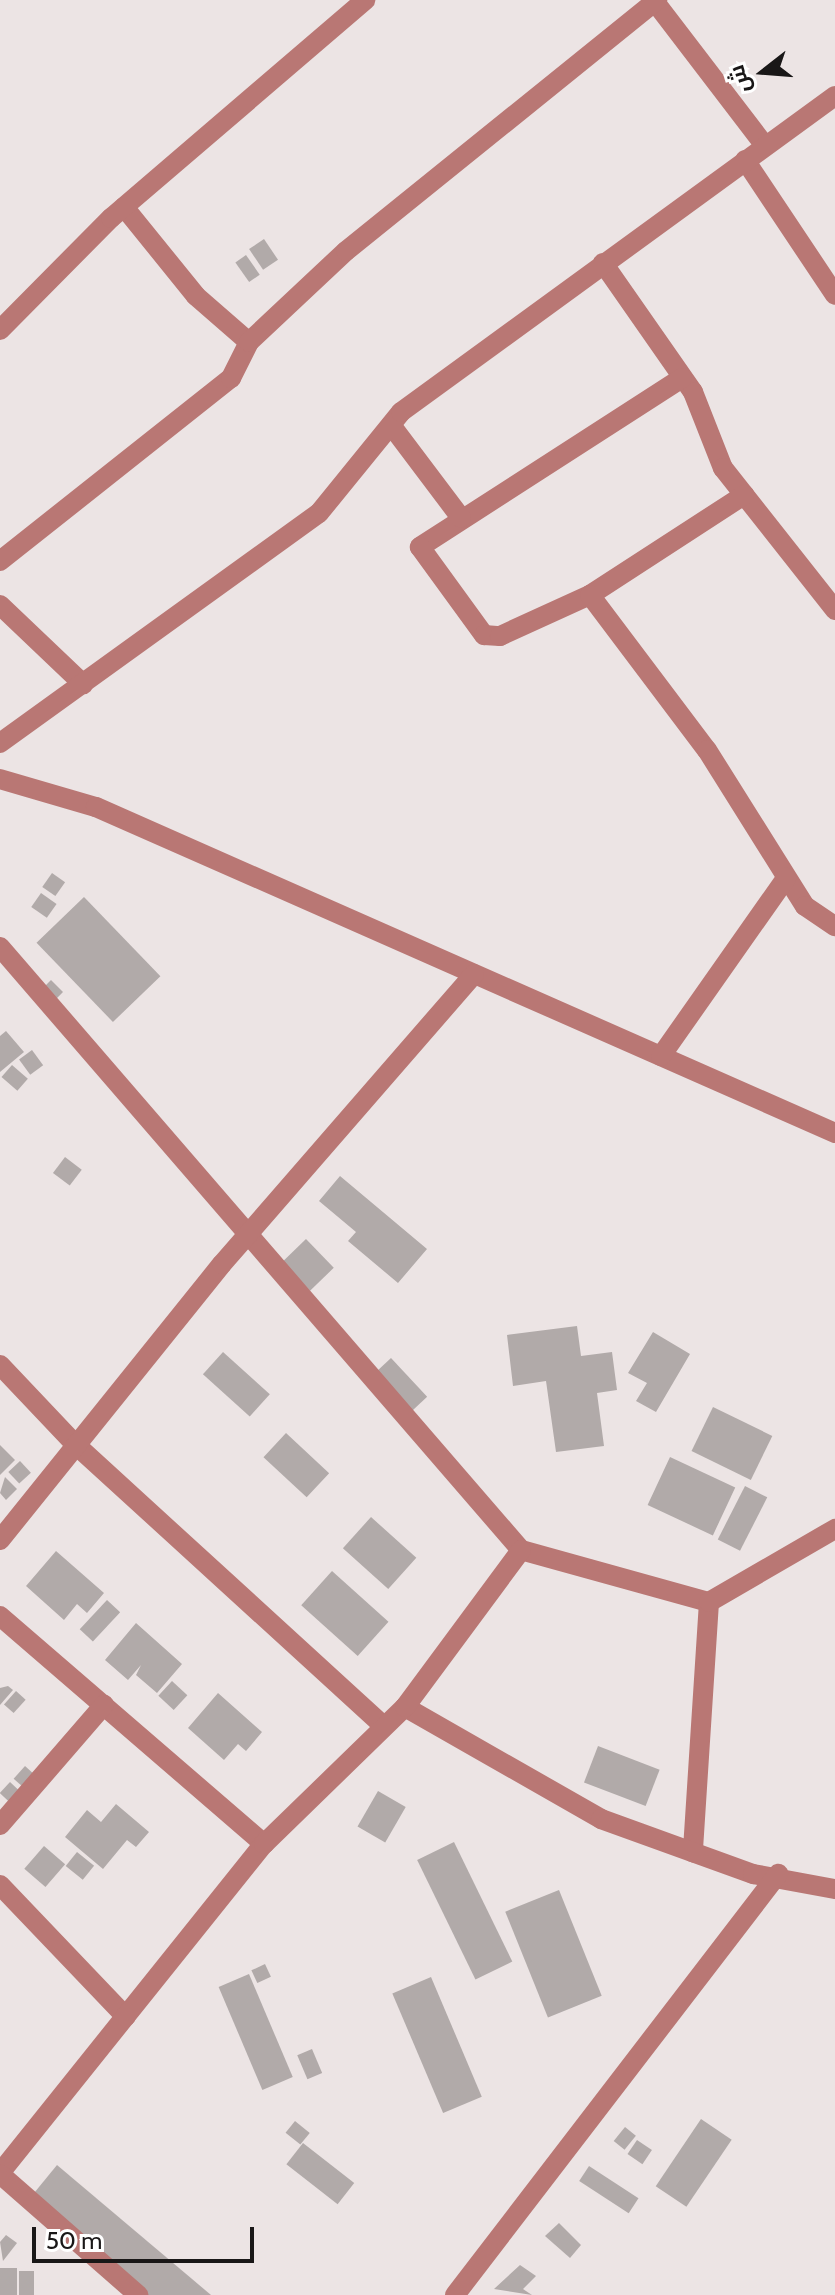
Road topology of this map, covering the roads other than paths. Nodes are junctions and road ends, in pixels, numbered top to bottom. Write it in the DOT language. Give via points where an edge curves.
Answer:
graph roads {
  1 [pos="365,0"];
  2 [pos="656,1"];
  3 [pos="341,8"];
  4 [pos="835,96"];
  5 [pos="765,146"];
  6 [pos="745,160"];
  7 [pos="124,207"];
  8 [pos="603,263"];
  9 [pos="835,295"];
  10 [pos="0,330"];
  11 [pos="249,342"];
  12 [pos="682,378"];
  13 [pos="391,425"];
  14 [pos="744,495"];
  15 [pos="461,518"];
  16 [pos="0,561"];
  17 [pos="590,595"];
  18 [pos="0,605"];
  19 [pos="835,610"];
  20 [pos="83,684"];
  21 [pos="0,743"];
  22 [pos="0,779"];
  23 [pos="786,878"];
  24 [pos="835,926"];
  25 [pos="0,947"];
  26 [pos="474,974"];
  27 [pos="661,1056"];
  28 [pos="835,1133"];
  29 [pos="245,1238"];
  30 [pos="0,1365"];
  31 [pos="76,1445"];
  32 [pos="835,1529"];
  33 [pos="0,1540"];
  34 [pos="521,1550"];
  35 [pos="709,1602"];
  36 [pos="0,1616"];
  37 [pos="104,1705"];
  38 [pos="405,1707"];
  39 [pos="383,1725"];
  40 [pos="0,1825"];
  41 [pos="264,1844"];
  42 [pos="693,1852"];
  43 [pos="778,1874"];
  44 [pos="0,1885"];
  45 [pos="835,1889"];
  46 [pos="126,2017"];
  47 [pos="0,2173"];
  48 [pos="138,2295"];
  49 [pos="455,2295"];
  1 -- 3 [label="street"];
  2 -- 5 [label="street"];
  2 -- 11 [label="street" via="346,251"];
  3 -- 7 [label="street"];
  4 -- 5 [label="street"];
  5 -- 6 [label="street"];
  6 -- 8 [label="street"];
  6 -- 9 [label="street"];
  7 -- 10 [label="street"];
  7 -- 11 [label="street" via="196,296"];
  8 -- 12 [label="street"];
  8 -- 13 [label="street"];
  11 -- 16 [label="street" via="231,378"];
  12 -- 14 [label="street" via="723,468"];
  12 -- 15 [label="street" via="495,504"];
  13 -- 15 [label="street"];
  13 -- 20 [label="street" via="319,513"];
  14 -- 17 [label="street"];
  14 -- 19 [label="street"];
  15 -- 17 [label="street" via="420,547 484,635 500,636"];
  17 -- 23 [label="street" via="707,750"];
  18 -- 20 [label="street"];
  20 -- 21 [label="street"];
  22 -- 26 [label="street" via="96,807"];
  23 -- 24 [label="street" via="805,906"];
  23 -- 27 [label="street"];
  25 -- 29 [label="street"];
  26 -- 27 [label="street"];
  26 -- 29 [label="street"];
  27 -- 28 [label="street"];
  29 -- 31 [label="street"];
  29 -- 34 [label="street"];
  30 -- 31 [label="street"];
  31 -- 33 [label="street"];
  31 -- 39 [label="street"];
  32 -- 35 [label="street"];
  34 -- 35 [label="street"];
  34 -- 38 [label="street"];
  35 -- 42 [label="street"];
  36 -- 37 [label="street"];
  37 -- 40 [label="street"];
  37 -- 41 [label="street"];
  38 -- 39 [label="street"];
  38 -- 42 [label="street" via="601,1819"];
  39 -- 41 [label="street"];
  41 -- 46 [label="street"];
  42 -- 43 [label="street" via="753,1874"];
  43 -- 45 [label="street"];
  43 -- 49 [label="street"];
  44 -- 46 [label="street"];
  46 -- 47 [label="street"];
  47 -- 48 [label="street"];
}
